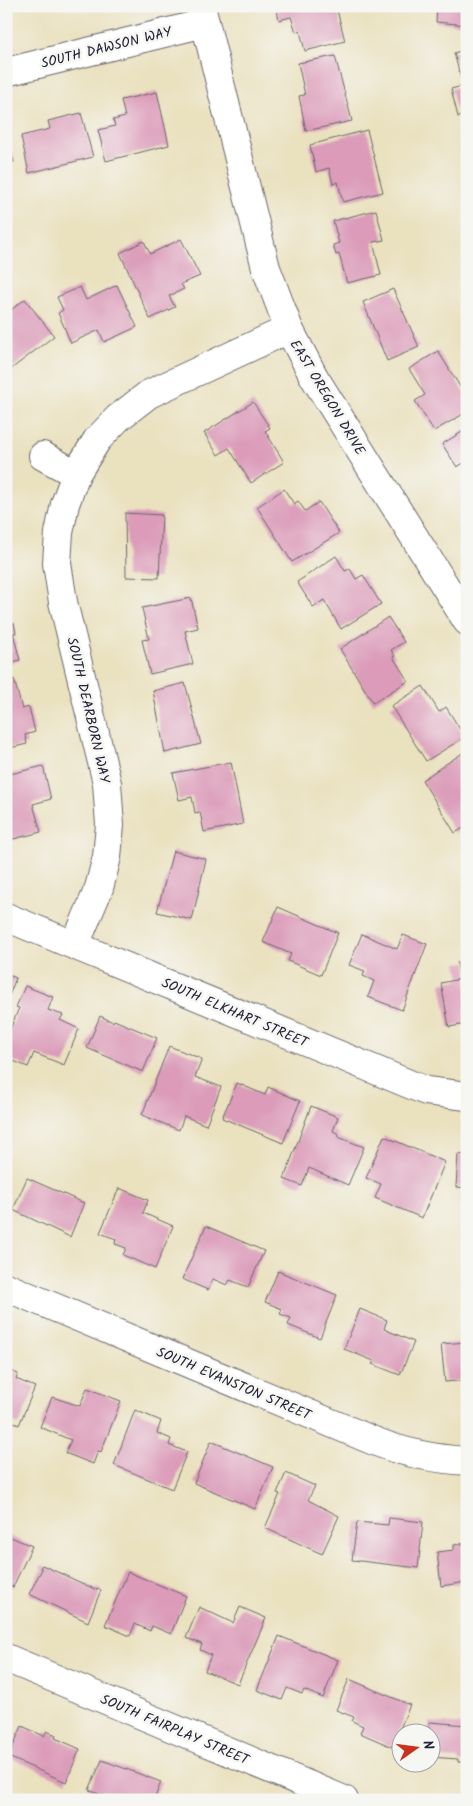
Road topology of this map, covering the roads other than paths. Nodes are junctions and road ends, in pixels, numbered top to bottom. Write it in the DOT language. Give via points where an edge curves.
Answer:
graph roads {
  1 [pos="203,14"];
  2 [pos="6,72"];
  3 [pos="289,330"];
  4 [pos="43,456"];
  5 [pos="76,474"];
  6 [pos="467,621"];
  7 [pos="6,917"];
  8 [pos="75,945"];
  9 [pos="467,1096"];
  10 [pos="6,1287"];
  11 [pos="467,1461"];
  12 [pos="6,1658"];
  13 [pos="344,1800"];
  1 -- 2 [label="street, SOUTH DAWSON WAY"];
  1 -- 3 [label="street, EAST OREGON DRIVE" via="266,268"];
  3 -- 5 [label="street, SOUTH DEARBORN WAY" via="149,394 118,418 98,440"];
  3 -- 6 [label="street, EAST OREGON DRIVE" via="314,377"];
  4 -- 5 [label="street"];
  5 -- 8 [label="street, SOUTH DEARBORN WAY" via="65,504 57,563 63,602 108,783 110,825 107,857 99,888"];
  7 -- 8 [label="street, SOUTH ELKHART STREET"];
  8 -- 9 [label="street, SOUTH ELKHART STREET" via="426,1091"];
  10 -- 11 [label="street, SOUTH EVANSTON STREET" via="399,1451"];
  12 -- 13 [label="street, SOUTH FAIRPLAY STREET"];
}
